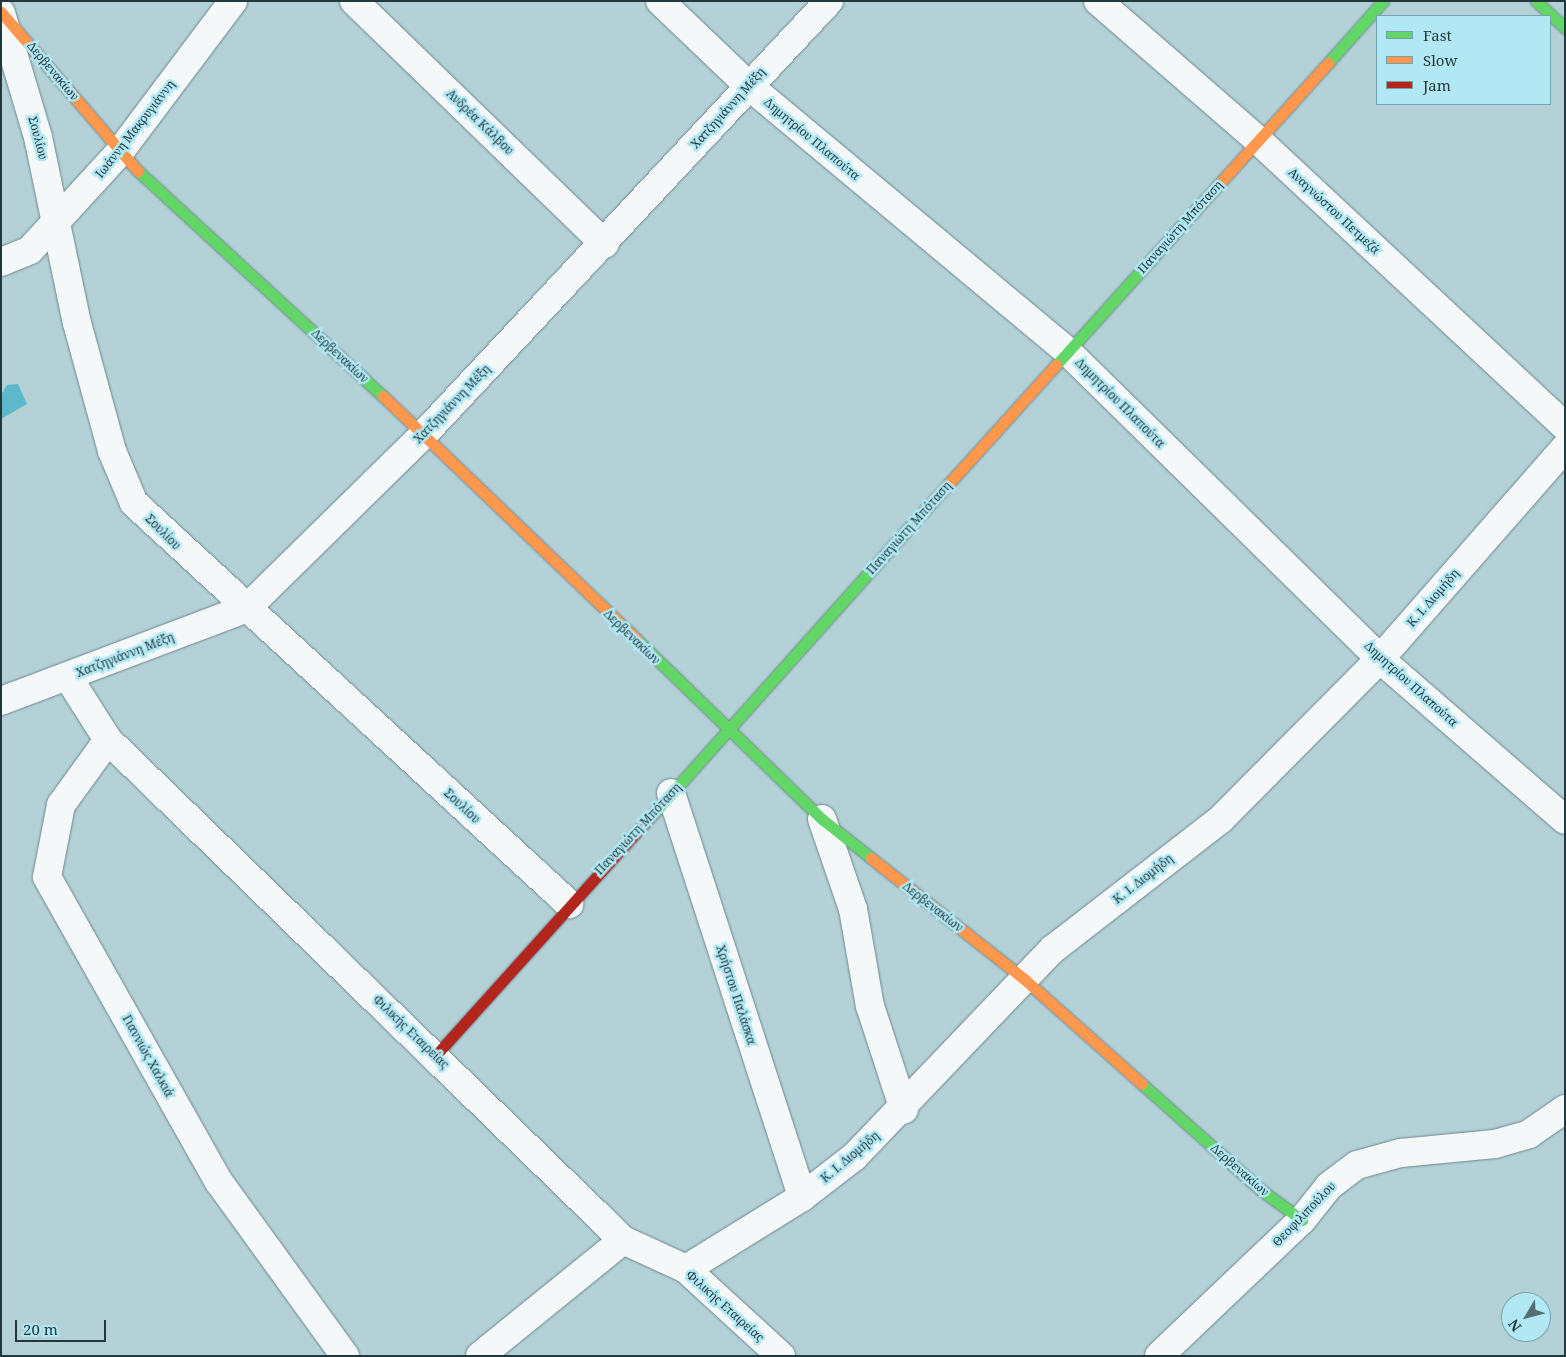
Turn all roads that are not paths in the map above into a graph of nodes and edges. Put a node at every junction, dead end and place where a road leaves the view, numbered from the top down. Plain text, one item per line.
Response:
1 (233, 1) edge
2 (354, 1) edge
3 (660, 1) edge
4 (829, 1) edge
5 (1098, 1) edge
6 (1383, 1) edge
7 (1536, 1) edge
8 (1, 12) edge
9 (1565, 28) edge
10 (749, 86) junction
11 (1258, 140) junction
12 (119, 153) junction
13 (58, 220) junction
14 (606, 244) junction
15 (1, 262) edge
16 (1068, 352) junction
17 (1565, 426) edge
18 (424, 434) junction
19 (1565, 448) edge
20 (247, 608) junction
21 (1380, 658) junction
22 (68, 677) junction
23 (1, 702) edge
24 (728, 730) junction
25 (108, 740) junction
26 (671, 793) junction
27 (822, 819) junction
28 (1565, 820) edge
29 (569, 904) junction
30 (1024, 978) junction
31 (435, 1056) junction
32 (1565, 1109) edge
33 (904, 1110) junction
34 (802, 1197) junction
35 (1302, 1220) junction
36 (623, 1240) junction
37 (686, 1270) junction
38 (345, 1356) edge
39 (480, 1356) edge
40 (781, 1356) edge
41 (1159, 1356) edge

1 - 12 street, Ιωάννη Μακρυγιάννη
2 - 14 street, Ανδρέα Κάλβου
3 - 10 street, Δημητρίου Πλαπούτα
4 - 10 street, Χατζηγιάννη Μέξη
5 - 11 street, Αναγνώστου Πετμεζά
6 - 11 street, Παναγιώτη Μπόταση
7 - 9 street
8 - 12 street, Δερβενακίων
8 - 13 street, Σουλίου
10 - 14 street, Χατζηγιάννη Μέξη
10 - 16 street, Δημητρίου Πλαπούτα
11 - 16 street, Παναγιώτη Μπόταση
11 - 17 street, Αναγνώστου Πετμεζά
12 - 13 street, Ιωάννη Μακρυγιάννη
12 - 18 street, Δερβενακίων
13 - 15 street, Ιωάννη Μακρυγιάννη
13 - 20 street, Σουλίου
14 - 18 street, Χατζηγιάννη Μέξη
16 - 21 street, Δημητρίου Πλαπούτα
16 - 24 street, Παναγιώτη Μπόταση
18 - 20 street, Χατζηγιάννη Μέξη
18 - 24 street, Δερβενακίων
19 - 21 street, Κ. Ι. Διομήδη
20 - 22 street, Χατζηγιάννη Μέξη
20 - 29 street, Σουλίου
21 - 28 street, Δημητρίου Πλαπούτα
21 - 30 street, Κ. Ι. Διομήδη
22 - 23 street, Χατζηγιάννη Μέξη
22 - 25 street, Φιλικής Εταιρείας
24 - 26 street, Παναγιώτη Μπόταση
24 - 27 street, Δερβενακίων
25 - 31 street, Φιλικής Εταιρείας
25 - 38 street, Γιαννιώς Χαλκιά
26 - 29 street, Παναγιώτη Μπόταση
26 - 34 street, Χρήστου Παλάσκα
27 - 30 street, Δερβενακίων
27 - 33 street
29 - 31 street, Παναγιώτη Μπόταση
30 - 33 street, Κ. Ι. Διομήδη
30 - 35 street, Δερβενακίων
31 - 36 street, Φιλικής Εταιρείας
32 - 35 street, Θεοφιλιπούλου
33 - 34 street, Κ. Ι. Διομήδη
34 - 37 street, Κ. Ι. Διομήδη
35 - 41 street, Θεοφιλιπούλου
36 - 37 street, Φιλικής Εταιρείας
36 - 39 street
37 - 40 street, Φιλικής Εταιρείας

